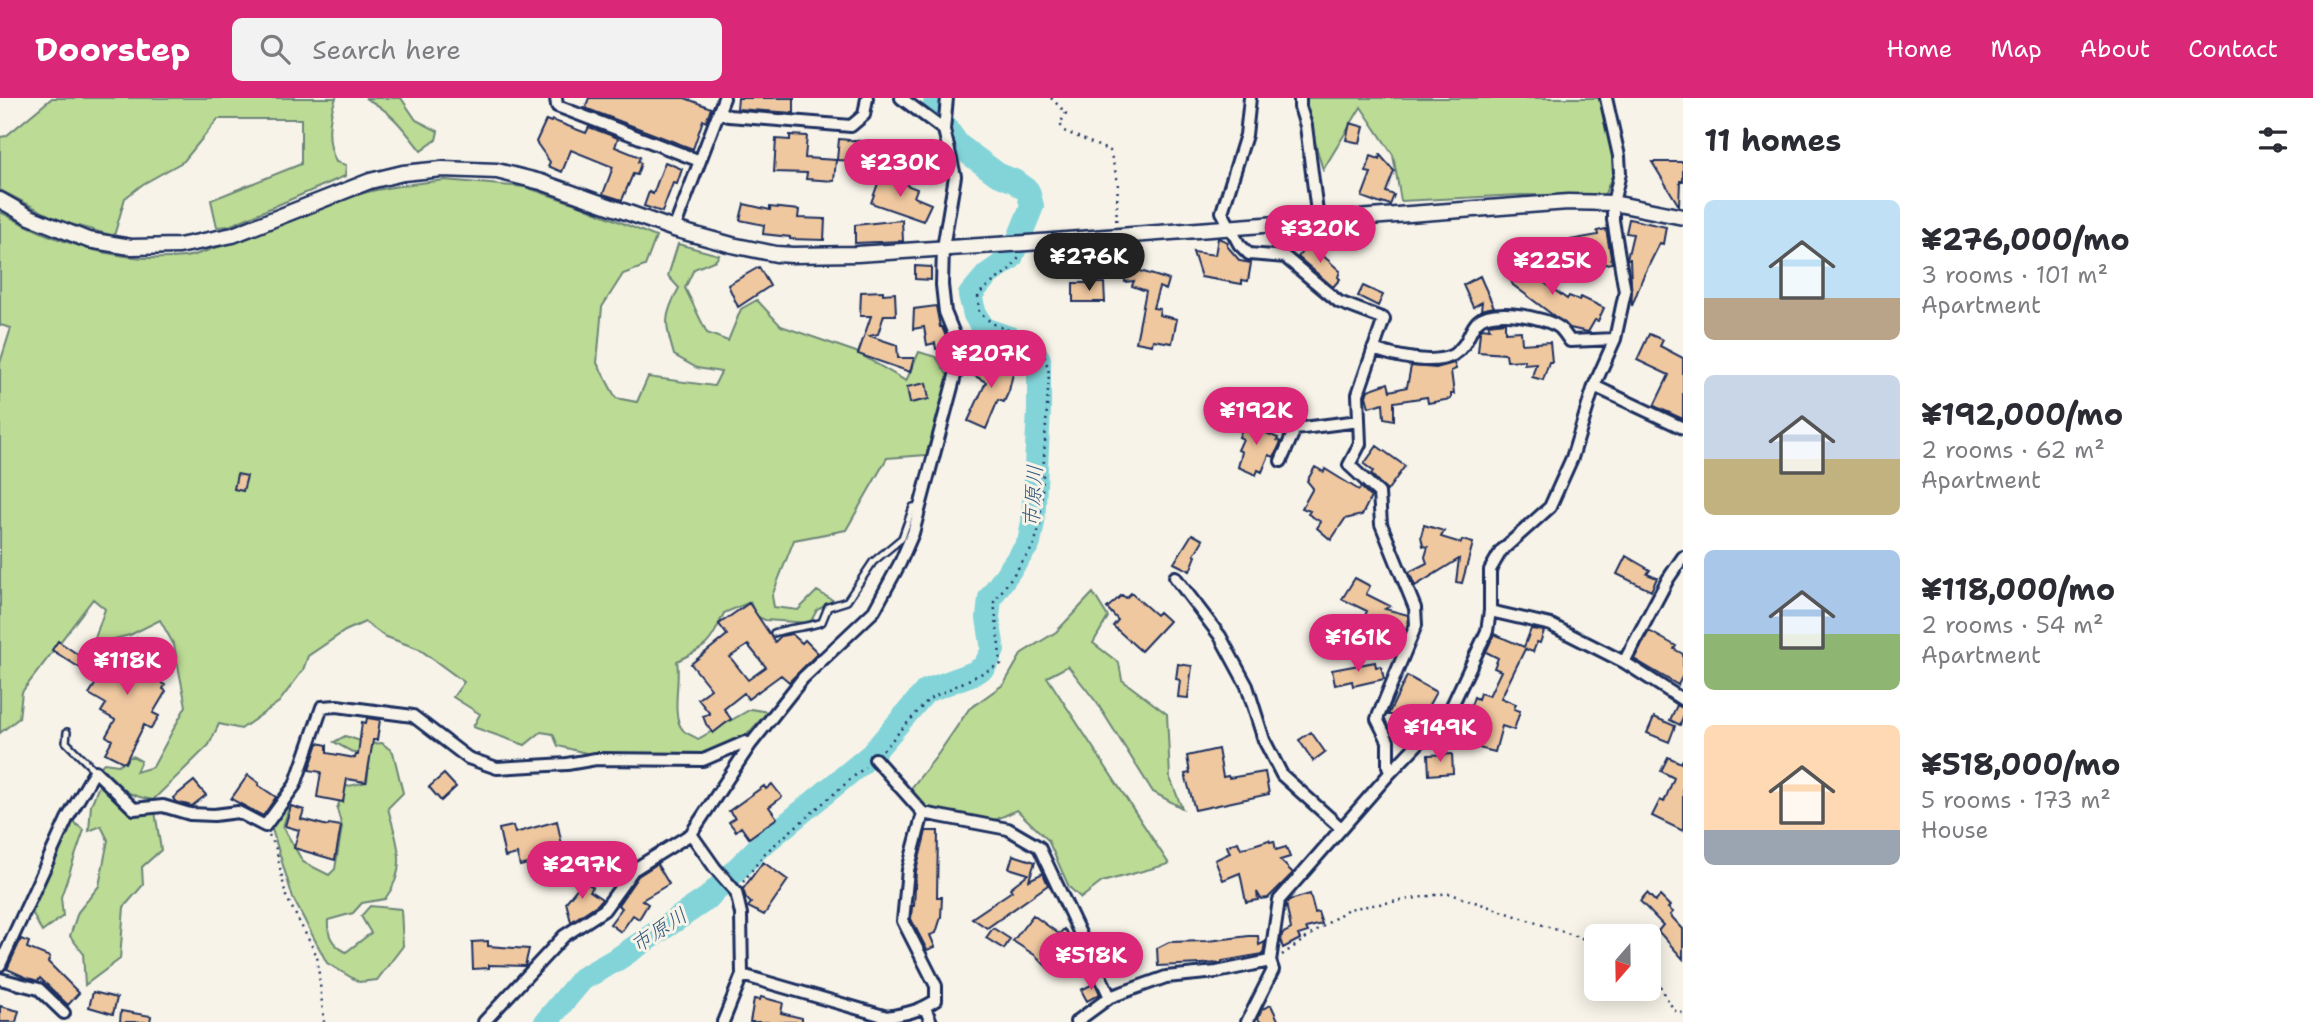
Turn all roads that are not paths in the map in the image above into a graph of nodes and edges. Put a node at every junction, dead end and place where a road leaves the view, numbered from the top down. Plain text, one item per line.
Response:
1 (556, 98) edge
2 (724, 98) edge
3 (867, 98) edge
4 (901, 98) edge
5 (947, 98) edge
6 (1250, 98) edge
7 (1300, 98) edge
8 (1606, 98) edge
9 (719, 112) junction
10 (944, 130) junction
11 (700, 161) junction
12 (0, 200) edge
13 (1613, 203) junction
14 (1683, 217) edge
15 (1318, 220) junction
16 (1229, 226) junction
17 (674, 229) junction
18 (943, 248) junction
19 (1615, 339) junction
20 (1373, 349) junction
21 (1594, 386) junction
22 (1359, 421) junction
23 (1683, 428) edge
24 (1281, 461) dead end
25 (921, 506) junction
26 (1683, 557) edge
27 (1175, 577) dead end
28 (1490, 611) junction
29 (774, 633) dead end
30 (1624, 662) junction
31 (1683, 700) edge
32 (67, 732) dead end
33 (750, 746) junction
34 (875, 759) road end
35 (95, 771) junction
36 (1390, 773) junction
37 (923, 813) junction
38 (1341, 828) junction
39 (691, 834) junction
40 (1270, 961) junction
41 (0, 965) edge
42 (743, 975) junction
43 (0, 979) edge
44 (1111, 997) junction
45 (925, 1008) junction
46 (64, 1013) dead end
47 (484, 1022) edge
48 (723, 1022) edge
49 (931, 1022) edge
50 (1076, 1022) edge
51 (1247, 1022) edge

1 - 11 street
2 - 9 street
3 - 9 street
4 - 10 street
5 - 10 street
6 - 16 street
7 - 15 street
8 - 13 street
9 - 11 street
10 - 18 street
11 - 17 street
12 - 17 street
13 - 14 street
13 - 15 street
13 - 19 street
15 - 16 street
16 - 18 street
16 - 20 street
17 - 18 street
18 - 25 street
19 - 20 street
19 - 21 street
20 - 22 street
21 - 23 street
21 - 28 street
22 - 24 street
22 - 36 street
25 - 29 lane
25 - 33 street
26 - 30 street
27 - 38 street
28 - 30 street
28 - 36 street
30 - 31 street
32 - 35 lane
33 - 35 street
33 - 39 street
34 - 37 street
35 - 41 street
36 - 38 street
37 - 44 street
37 - 45 street
38 - 40 street
39 - 42 street
39 - 47 street
40 - 44 street
40 - 51 street
42 - 45 street
42 - 48 street
43 - 46 street
44 - 50 street
45 - 49 street

